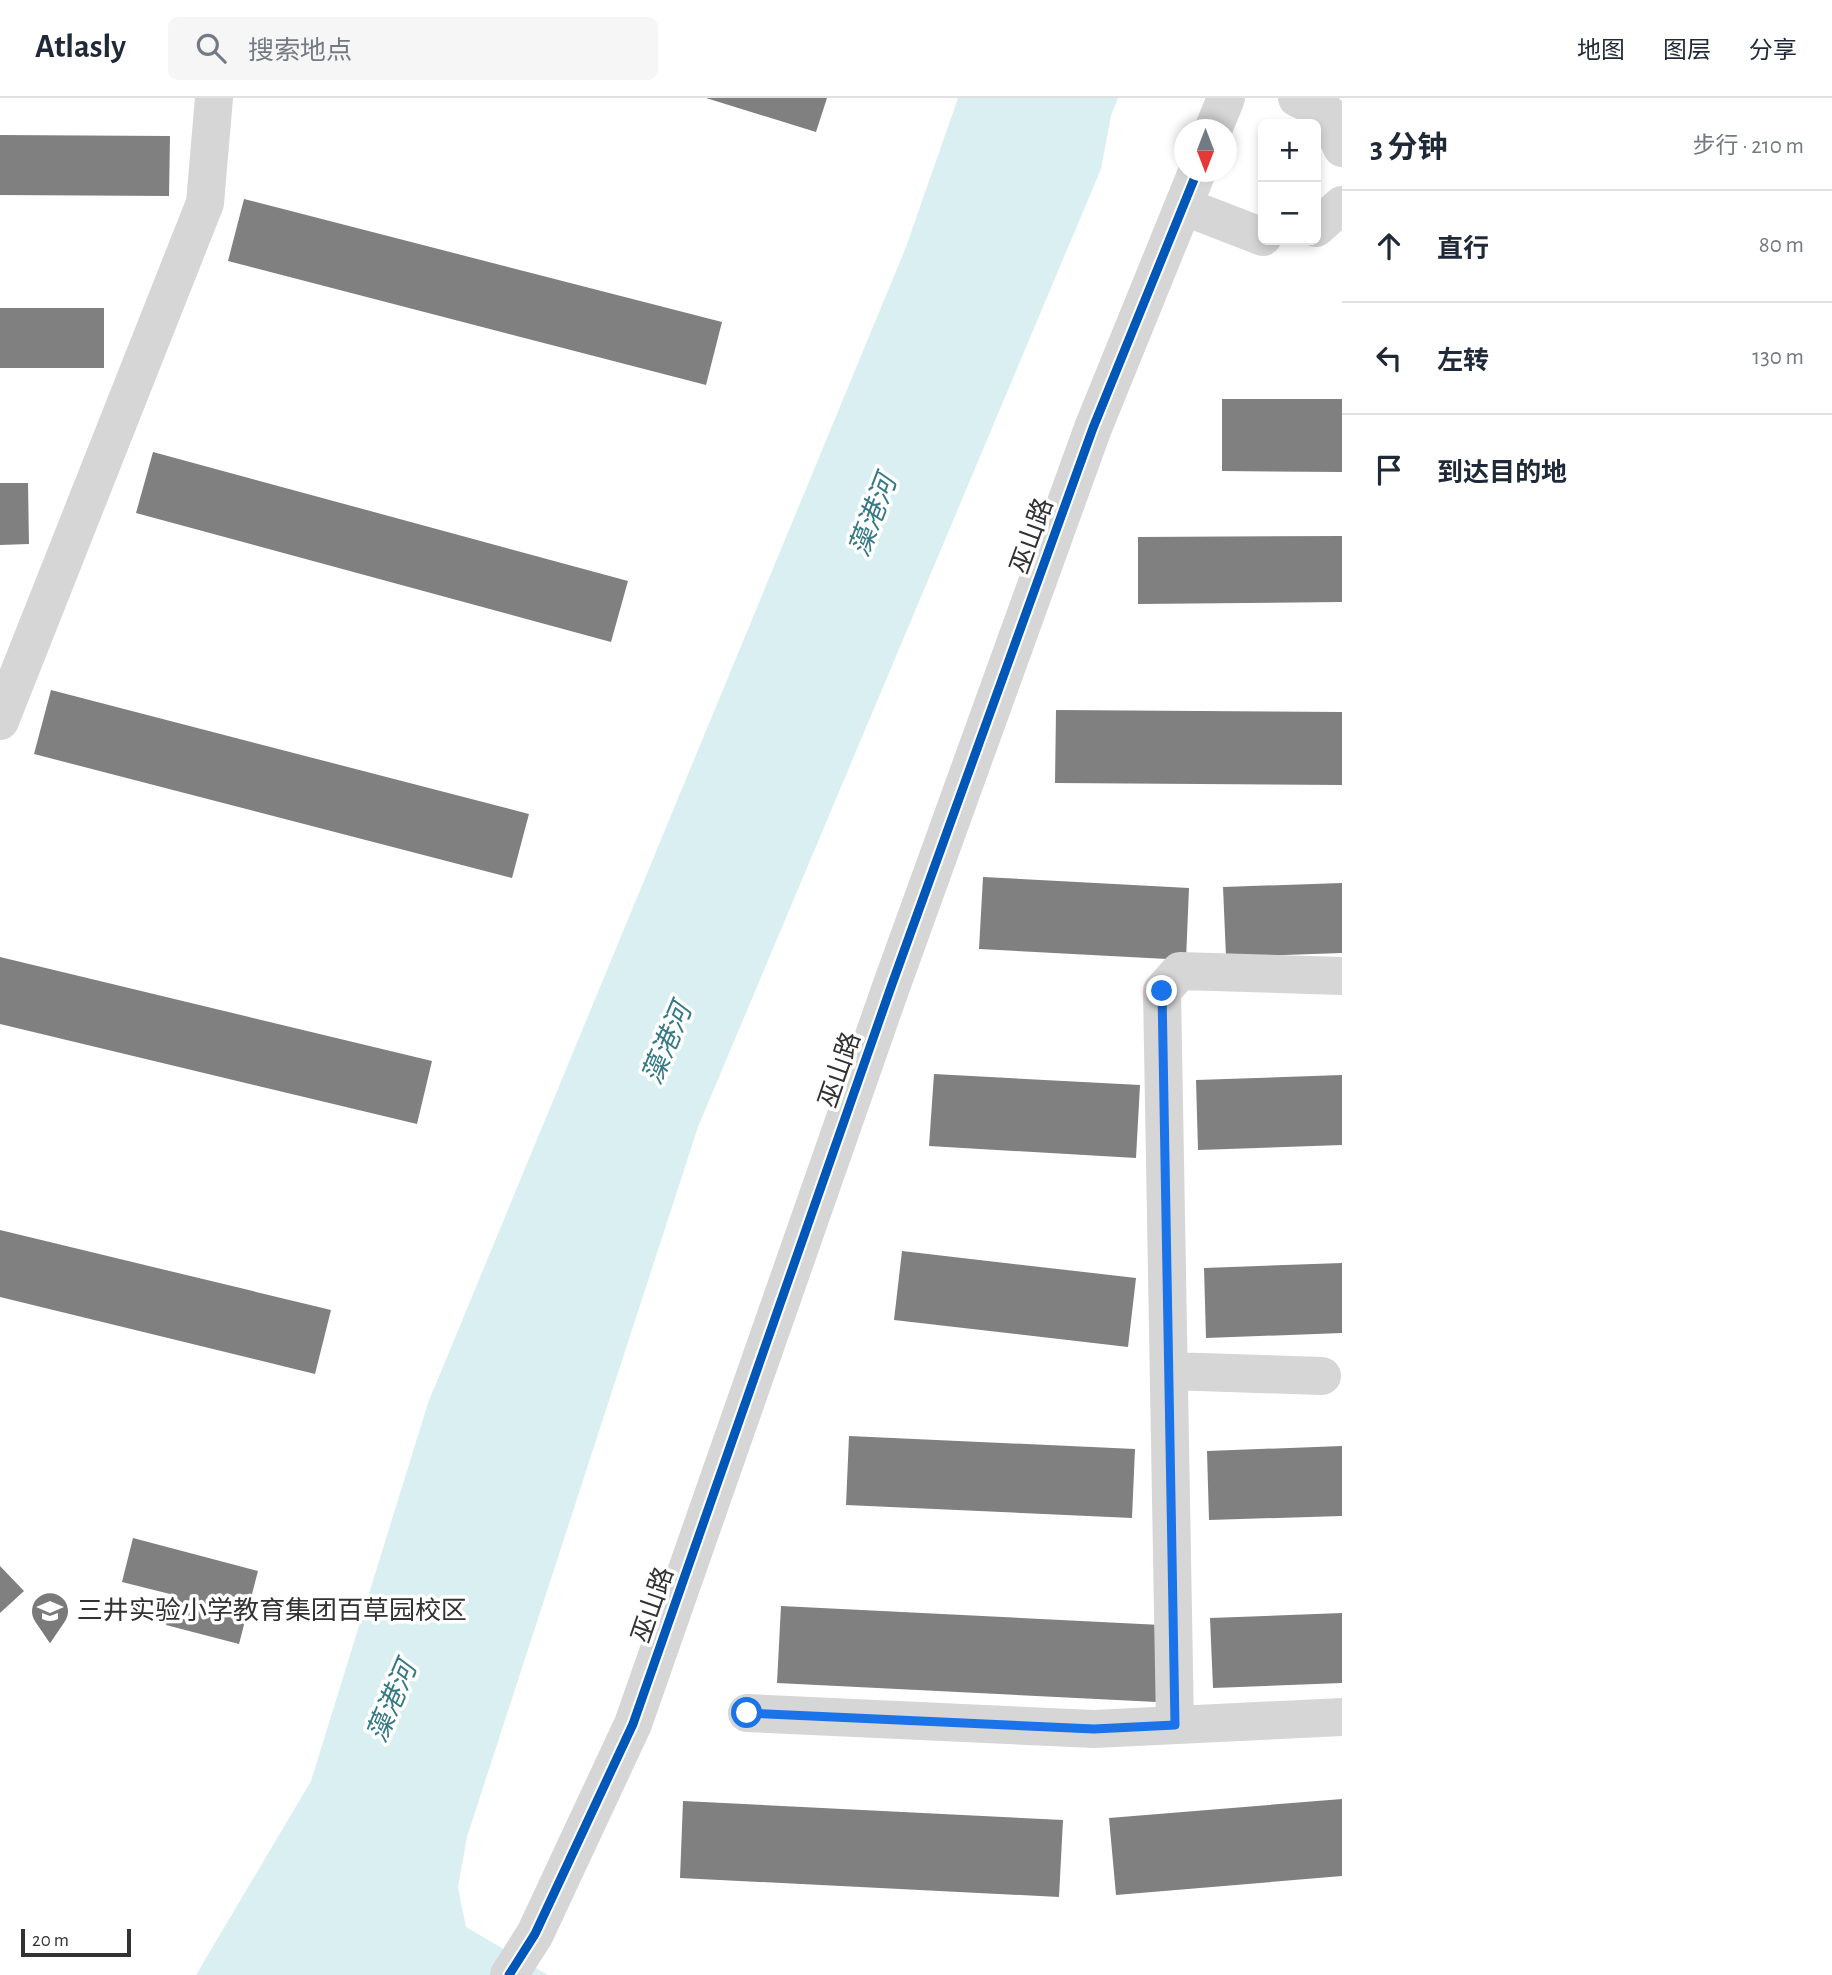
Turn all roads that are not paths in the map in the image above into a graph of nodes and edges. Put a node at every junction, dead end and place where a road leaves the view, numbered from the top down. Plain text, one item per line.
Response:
1 (214, 98) edge
2 (1226, 98) edge
3 (1297, 98) edge
4 (1217, 119) edge
5 (1342, 148) edge
6 (1190, 189) edge
7 (1342, 205) edge
8 (1321, 224) edge
9 (1258, 234) edge
10 (0, 721) edge
11 (1342, 976) edge
12 (1168, 1371) junction
13 (1322, 1376) dead end
14 (747, 1713) dead end
15 (1342, 1717) edge
16 (1175, 1725) junction
17 (509, 1975) edge

1 - 10 street
2 - 4 street
3 - 5 street
6 - 9 street
6 - 17 street, 巫山路
7 - 8 street
11 - 12 street
12 - 13 street
12 - 16 street
14 - 16 street
15 - 16 street

